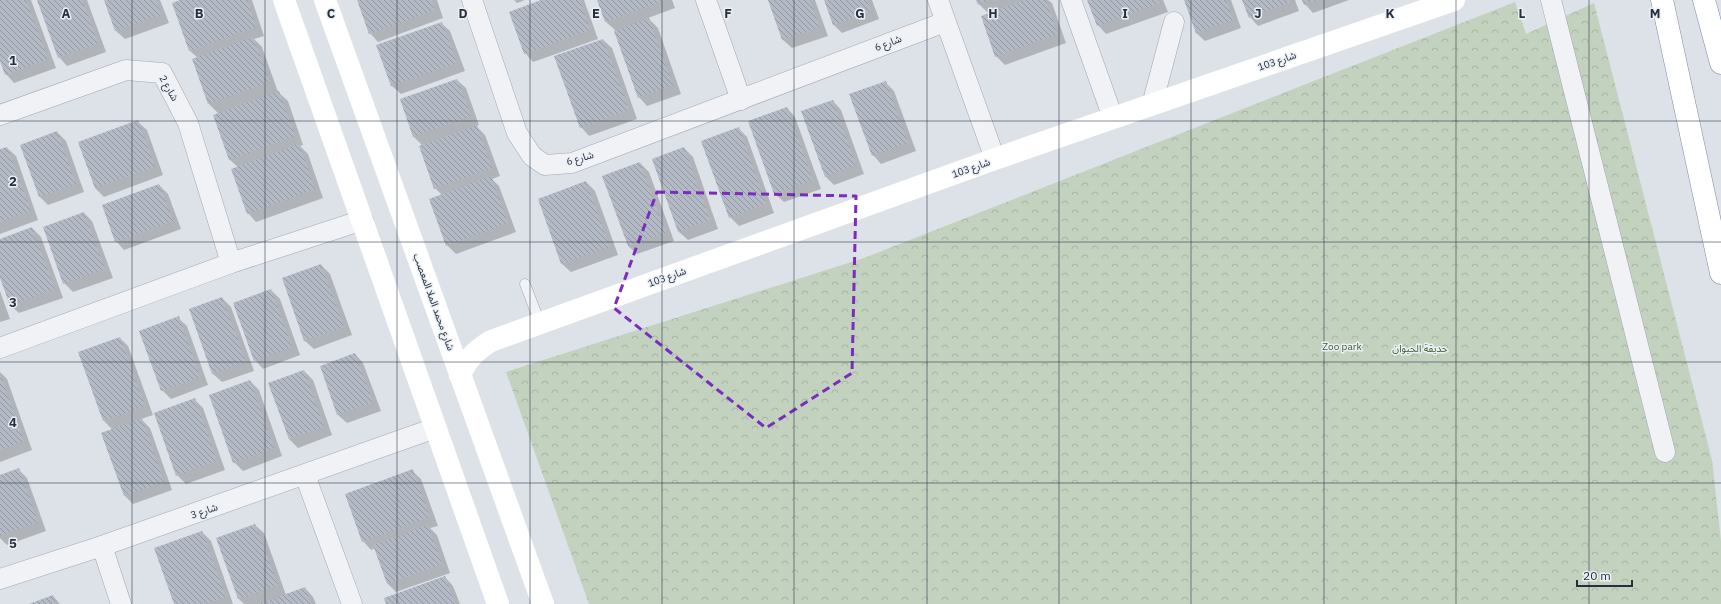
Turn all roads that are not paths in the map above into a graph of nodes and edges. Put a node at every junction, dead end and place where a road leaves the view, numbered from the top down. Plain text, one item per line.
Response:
1 (284, 0) edge
2 (325, 0) edge
3 (472, 0) edge
4 (706, 0) edge
5 (938, 0) edge
6 (1071, 0) edge
7 (1454, 0) edge
8 (1551, 0) edge
9 (1662, 0) edge
10 (1704, 0) edge
11 (945, 22) junction
12 (1174, 22) dead end
13 (1721, 63) edge
14 (741, 100) junction
15 (1152, 105) junction
16 (0, 115) edge
17 (1113, 118) junction
18 (995, 159) junction
19 (362, 220) junction
20 (231, 263) junction
21 (1721, 274) edge
22 (525, 284) dead end
23 (540, 323) junction
24 (445, 332) junction
25 (491, 341) junction
26 (0, 348) edge
27 (460, 375) junction
28 (435, 428) junction
29 (1665, 452) dead end
30 (305, 475) junction
31 (102, 546) junction
32 (0, 580) edge
33 (540, 602) edge
34 (121, 604) edge
35 (352, 604) edge
36 (498, 604) edge

1 - 19 main road
2 - 24 main road, شارع محمد الملا المعصب
3 - 14 street, شارع 6
4 - 14 street
5 - 11 street
6 - 17 street
7 - 15 main road, شارع 103
8 - 29 street
9 - 21 main road
10 - 13 main road
11 - 14 street, شارع 6
11 - 18 street
12 - 15 street
15 - 17 main road, شارع 103
16 - 20 street, شارع 2
17 - 18 main road, شارع 103
18 - 23 main road, شارع 103
19 - 20 street
19 - 28 main road
20 - 26 street
22 - 23 lane
23 - 25 main road, شارع 103
24 - 25 main road, شارع 103
24 - 27 main road, شارع محمد الملا المعصب
25 - 27 main road, شارع 103
27 - 33 main road, شارع محمد الملا المعصب
28 - 30 street, شارع 3
28 - 36 main road
30 - 31 street, شارع 3
30 - 35 street
31 - 32 street, شارع 3
31 - 34 street

